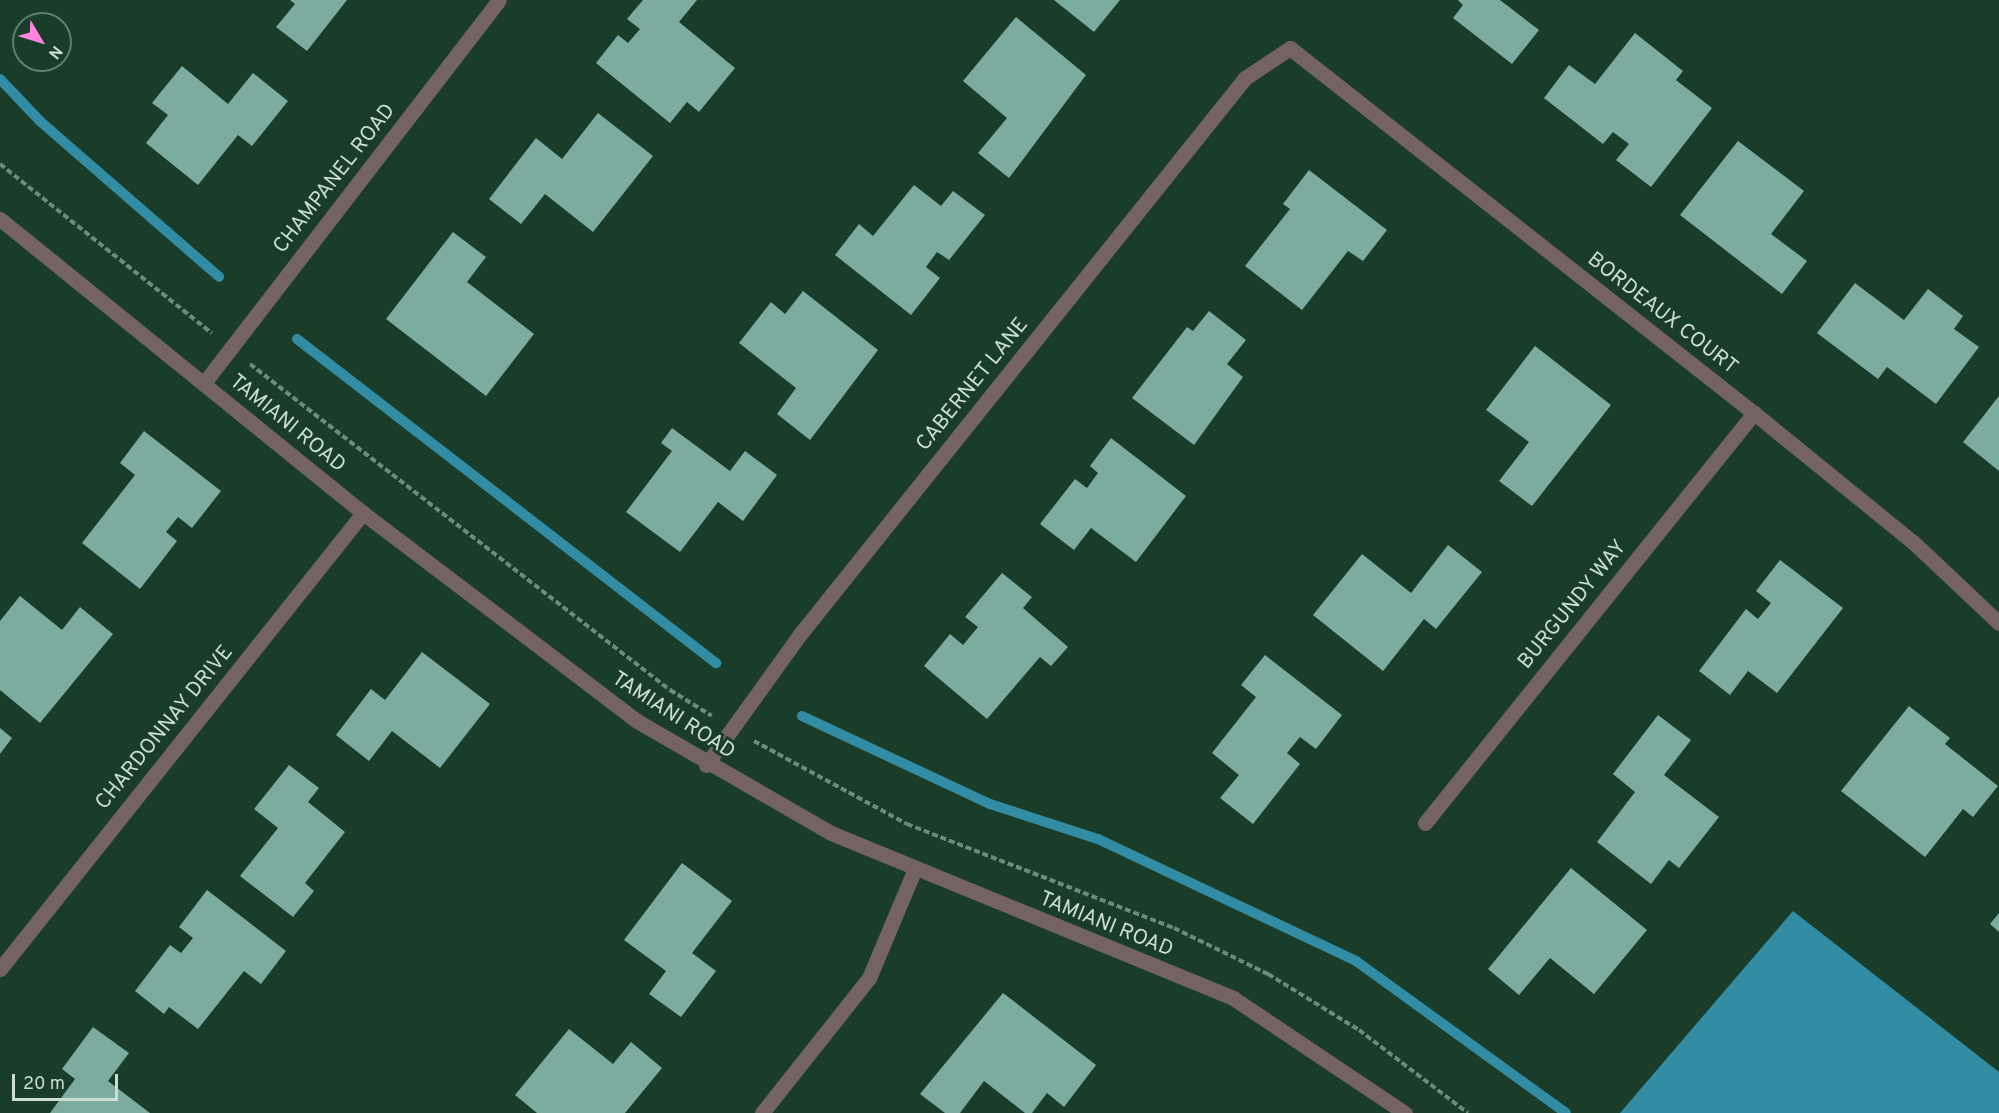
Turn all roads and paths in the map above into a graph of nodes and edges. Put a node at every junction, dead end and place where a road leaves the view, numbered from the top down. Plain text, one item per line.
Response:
1 (499, 0) edge
2 (1290, 48) joint
3 (0, 164) edge
4 (0, 219) edge
5 (230, 348) junction
6 (204, 383) junction
7 (1754, 413) junction
8 (363, 513) junction
9 (1999, 623) edge
10 (734, 729) junction
11 (706, 765) junction
12 (1425, 823) dead end
13 (914, 871) junction
14 (0, 969) edge
15 (762, 1113) edge
16 (1405, 1113) edge
17 (1468, 1113) edge

1 - 5 street, CHAMPANEL ROAD
2 - 7 street, BORDEAUX COURT
2 - 10 street, CABERNET LANE
3 - 5 path
4 - 6 street, TAMIANI ROAD
5 - 6 street, CHAMPANEL ROAD
5 - 10 path
6 - 8 street, TAMIANI ROAD
7 - 9 street, BORDEAUX COURT
7 - 12 street, BURGUNDY WAY
8 - 11 street, TAMIANI ROAD
8 - 14 street, CHARDONNAY DRIVE
10 - 11 street, CABERNET LANE
10 - 17 path
11 - 13 street, TAMIANI ROAD
13 - 15 street
13 - 16 street, TAMIANI ROAD

